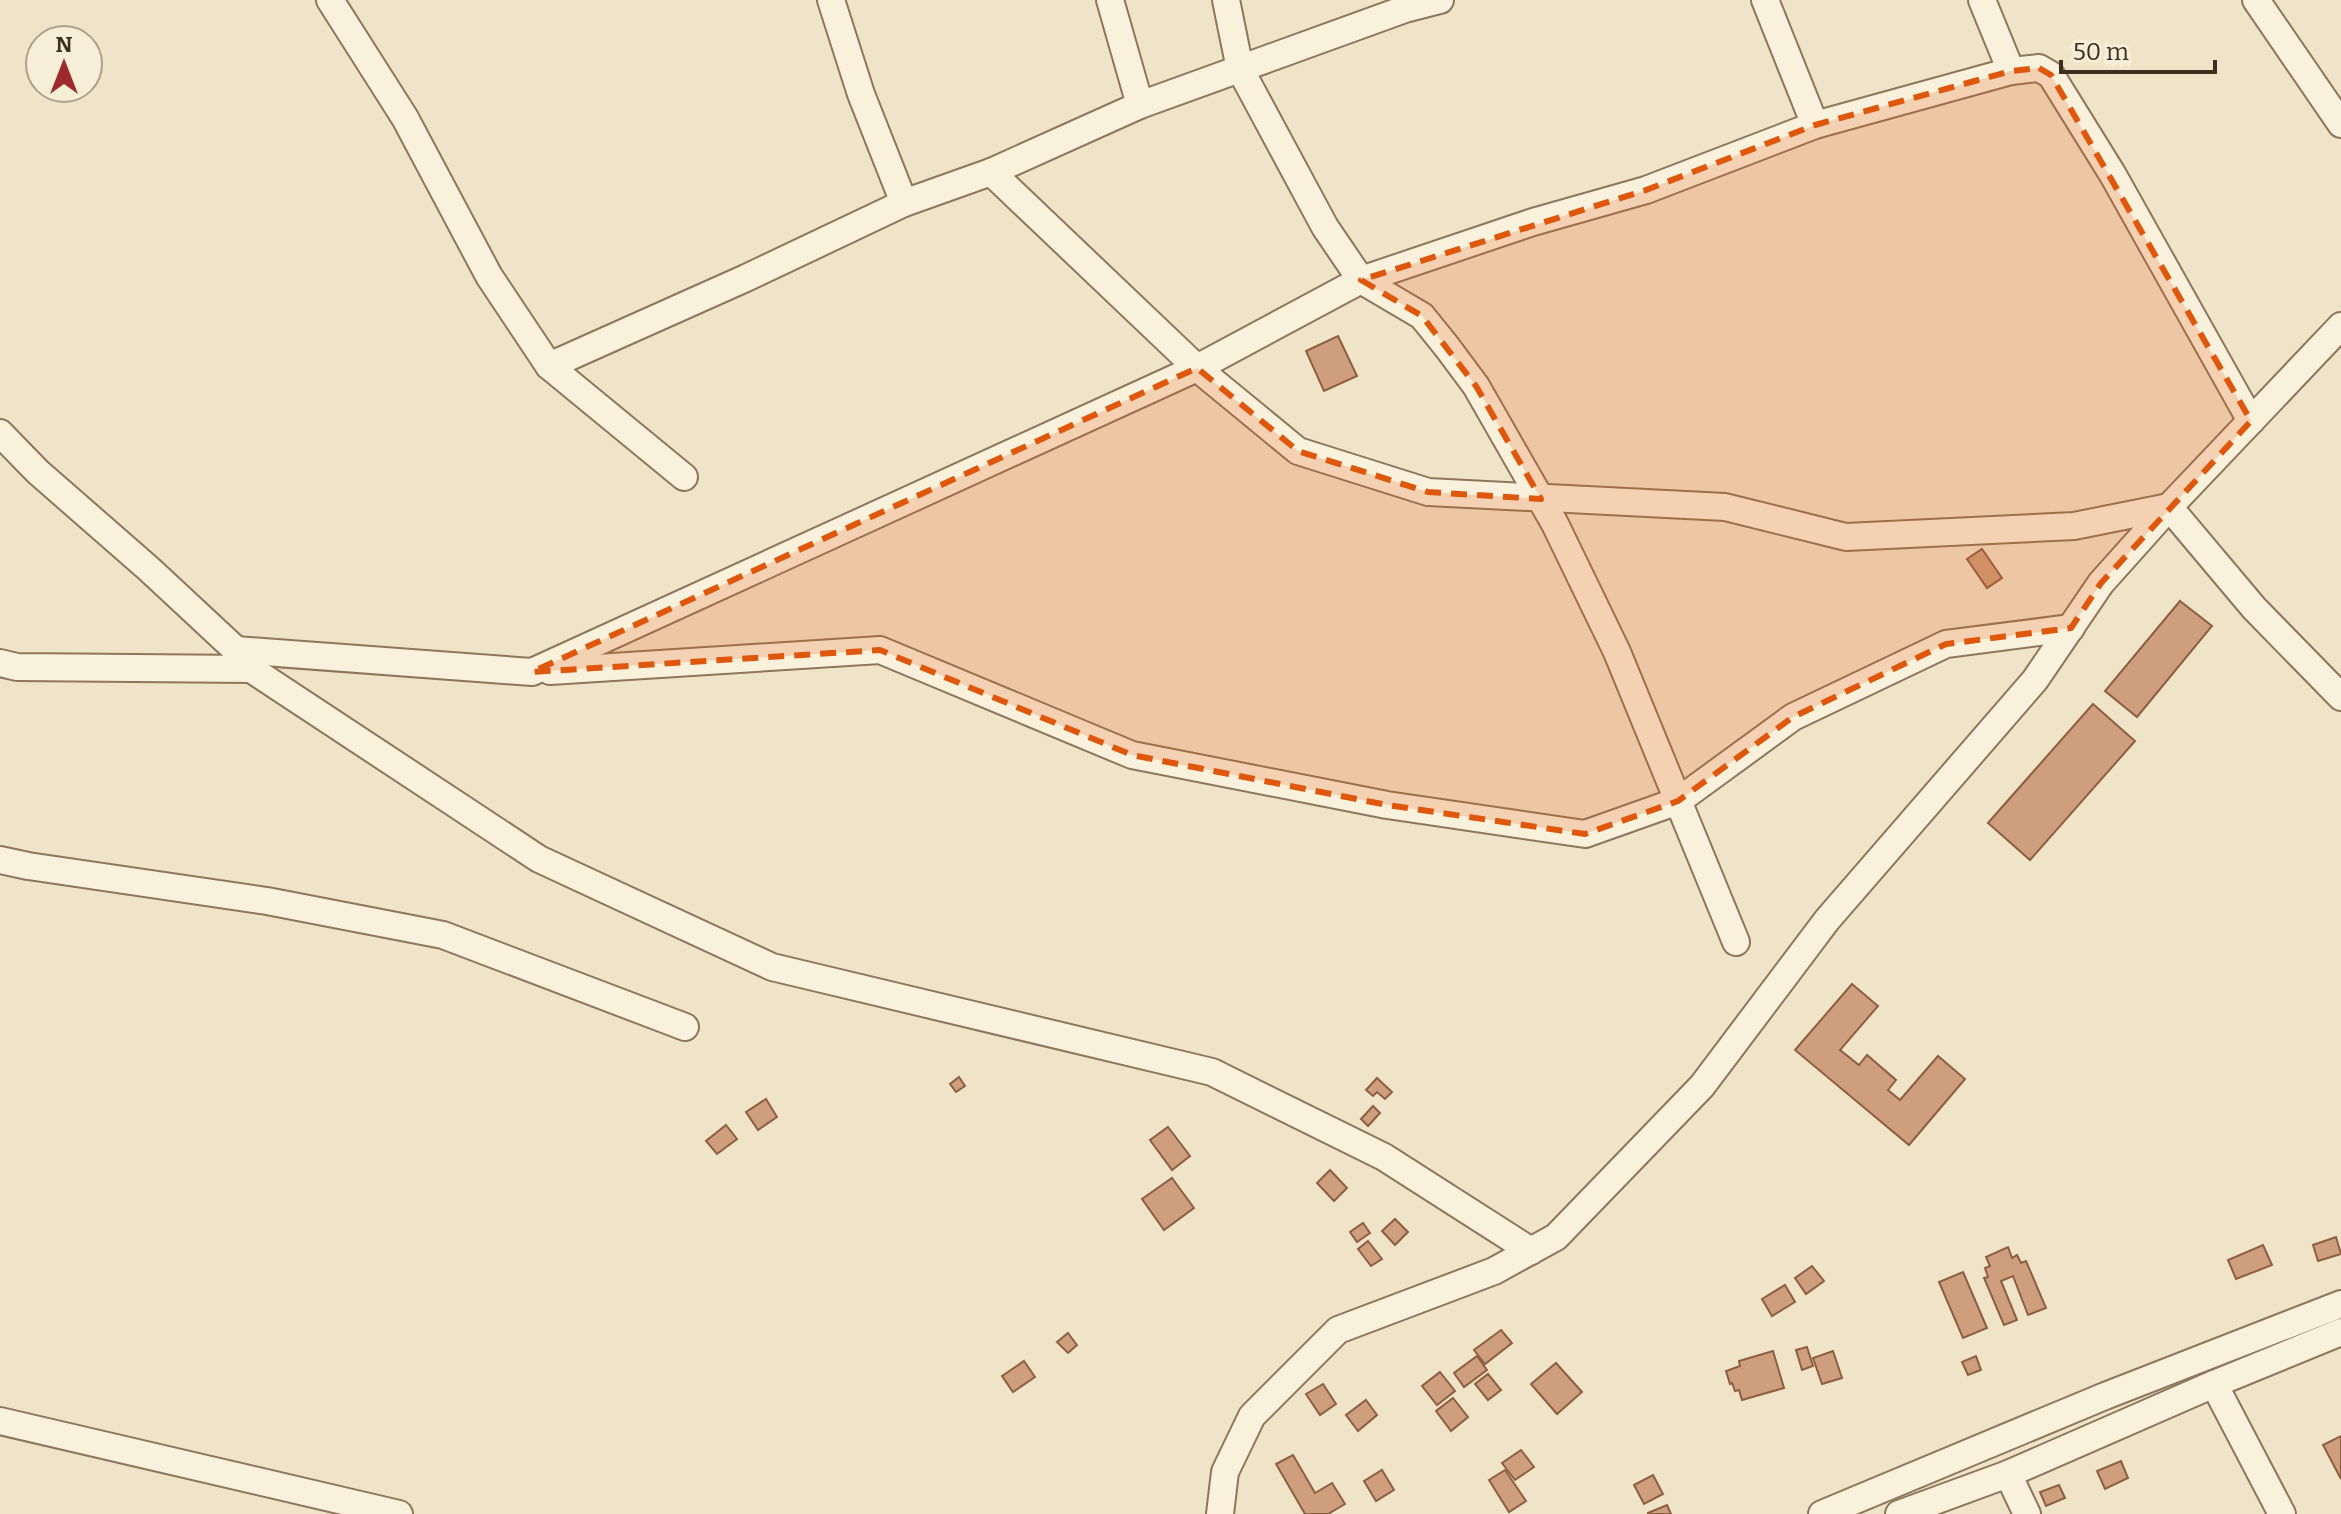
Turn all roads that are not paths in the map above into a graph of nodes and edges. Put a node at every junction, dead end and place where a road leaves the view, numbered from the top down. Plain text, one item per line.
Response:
1 (330, 0) edge
2 (831, 0) edge
3 (1110, 0) edge
4 (1226, 0) edge
5 (1440, 0) edge
6 (1765, 0) edge
7 (1982, 0) edge
8 (2256, 0) edge
9 (1240, 69) junction
10 (2011, 71) junction
11 (1140, 105) junction
12 (2341, 124) edge
13 (1815, 125) junction
14 (991, 172) junction
15 (904, 203) junction
16 (1361, 280) junction
17 (2341, 326) edge
18 (549, 366) junction
19 (1197, 368) junction
20 (2251, 421) junction
21 (0, 433) edge
22 (684, 477) dead end
23 (1541, 499) junction
24 (2169, 507) junction
25 (2071, 628) junction
26 (244, 660) junction
27 (0, 663) edge
28 (532, 672) junction
29 (2341, 697) edge
30 (1678, 801) junction
31 (0, 860) edge
32 (1736, 942) dead end
33 (685, 1027) dead end
34 (1531, 1251) junction
35 (2341, 1304) edge
36 (2341, 1332) edge
37 (2214, 1384) junction
38 (0, 1421) edge
39 (2008, 1474) junction
40 (399, 1514) edge
41 (1220, 1514) edge
42 (1822, 1514) edge
43 (1899, 1514) edge
44 (2027, 1514) edge
45 (2282, 1514) edge

1 - 18 street
2 - 15 street
3 - 11 street
4 - 9 street
5 - 9 street
6 - 13 street
7 - 10 street
8 - 12 street
9 - 11 street
9 - 16 street
10 - 13 street
10 - 20 street
11 - 14 street
13 - 16 street
14 - 15 street
14 - 19 street
15 - 18 street
16 - 19 street
16 - 23 street
17 - 20 street
18 - 22 street
19 - 23 street
19 - 28 street
20 - 24 street
21 - 26 street
23 - 24 street
23 - 30 street
24 - 25 street
24 - 29 street
25 - 30 street
25 - 34 street
26 - 27 street
26 - 28 street
26 - 34 street
28 - 30 street
30 - 32 street
31 - 33 street
34 - 41 street
35 - 42 street
36 - 37 street
37 - 39 street
37 - 45 street
38 - 40 street
39 - 43 street
39 - 44 street

